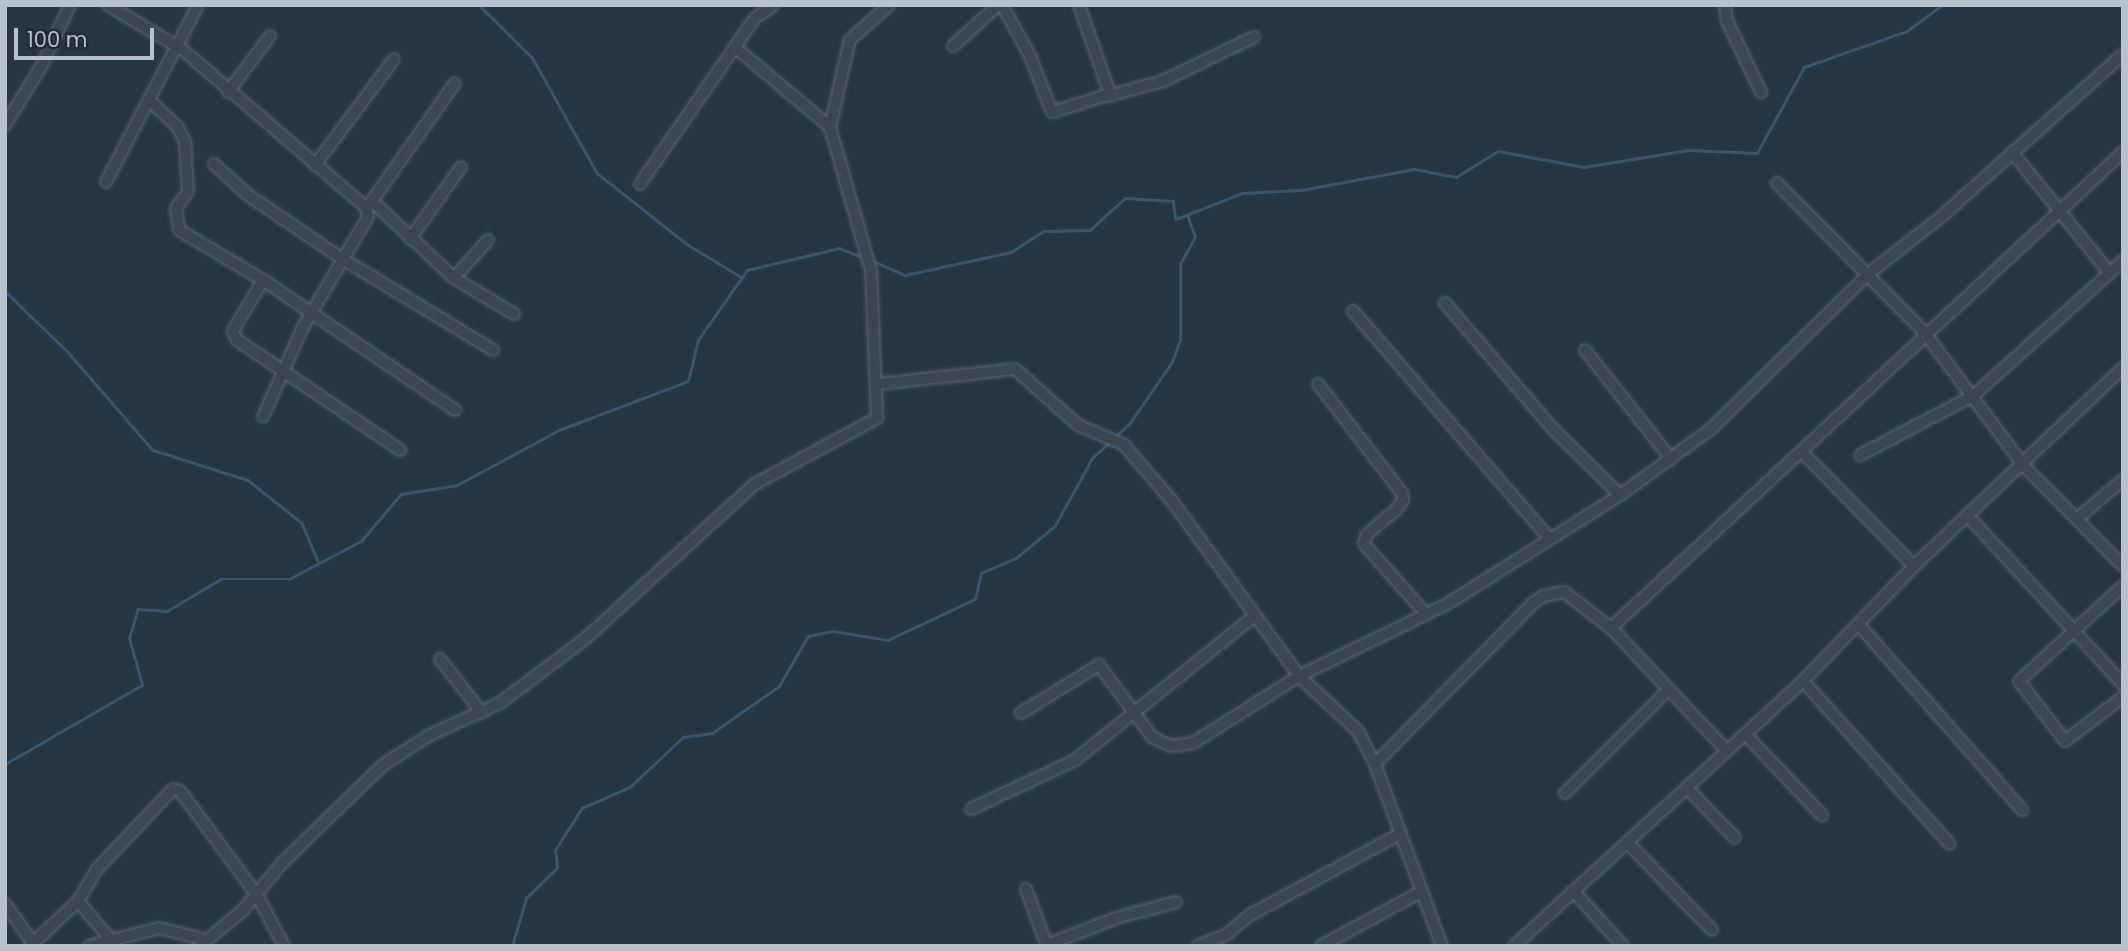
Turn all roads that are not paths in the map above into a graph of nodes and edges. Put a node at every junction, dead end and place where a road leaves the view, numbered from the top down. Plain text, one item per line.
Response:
1 (70, 5) edge
2 (108, 5) edge
3 (774, 5) edge
4 (889, 5) edge
5 (1000, 5) edge
6 (1079, 5) edge
7 (1725, 5) edge
8 (197, 8) dead end
9 (270, 36) dead end
10 (1254, 37) dead end
11 (175, 44) junction
12 (953, 46) dead end
13 (735, 47) junction
14 (2123, 54) edge
15 (394, 59) dead end
16 (456, 83) dead end
17 (228, 92) junction
18 (1761, 92) dead end
19 (1108, 96) junction
20 (149, 100) junction
21 (5, 125) edge
22 (830, 127) junction
23 (2012, 152) junction
24 (2123, 152) edge
25 (214, 164) dead end
26 (315, 165) junction
27 (461, 167) dead end
28 (106, 182) dead end
29 (1777, 183) dead end
30 (640, 184) dead end
31 (370, 205) junction
32 (2060, 208) junction
33 (410, 239) junction
34 (488, 240) dead end
35 (341, 258) junction
36 (2123, 261) edge
37 (2109, 272) junction
38 (1868, 274) junction
39 (454, 278) junction
40 (263, 280) junction
41 (1445, 303) dead end
42 (1353, 311) dead end
43 (311, 314) junction
44 (514, 314) dead end
45 (1924, 332) junction
46 (493, 350) dead end
47 (1585, 350) dead end
48 (2123, 368) edge
49 (282, 373) junction
50 (878, 384) junction
51 (1318, 384) dead end
52 (1973, 396) junction
53 (455, 410) dead end
54 (263, 417) dead end
55 (400, 450) dead end
56 (1803, 453) junction
57 (1860, 455) dead end
58 (1671, 459) junction
59 (2024, 466) junction
60 (2123, 480) edge
61 (1620, 495) junction
62 (1967, 515) junction
63 (2079, 517) junction
64 (1550, 539) junction
65 (1914, 565) junction
66 (2123, 566) edge
67 (2123, 586) edge
68 (1426, 614) junction
69 (1253, 617) junction
70 (1859, 625) junction
71 (1611, 628) junction
72 (2077, 631) junction
73 (440, 659) dead end
74 (1299, 676) junction
75 (1803, 681) junction
76 (2123, 684) edge
77 (1667, 691) junction
78 (2123, 697) edge
79 (482, 713) junction
80 (1021, 713) dead end
81 (1133, 716) junction
82 (1745, 734) junction
83 (1727, 751) junction
84 (1376, 764) junction
85 (1687, 788) junction
86 (1564, 793) dead end
87 (971, 809) dead end
88 (2022, 810) dead end
89 (1822, 815) dead end
90 (1398, 835) junction
91 (1735, 838) dead end
92 (1627, 842) junction
93 (1950, 844) dead end
94 (1026, 889) dead end
95 (1573, 891) junction
96 (1419, 893) junction
97 (257, 895) junction
98 (78, 901) junction
99 (1176, 902) dead end
100 (5, 904) edge
101 (1712, 929) dead end
102 (114, 943) edge
103 (203, 943) edge
104 (32, 944) edge
105 (1519, 944) edge
106 (1047, 945) edge
107 (89, 946) edge
108 (284, 946) edge
109 (1198, 946) edge
110 (1321, 946) edge
111 (1442, 946) edge
112 (1623, 946) edge

1 - 21 street
2 - 11 street
3 - 13 street
4 - 22 street
5 - 12 street
5 - 19 street
6 - 19 street
7 - 18 street
8 - 11 street
9 - 17 street
10 - 19 street
11 - 17 street
11 - 20 street
13 - 22 street
13 - 30 street
14 - 23 street
15 - 26 street
16 - 31 street
17 - 26 street
20 - 28 street
20 - 40 street
22 - 50 street
23 - 32 street
23 - 38 street
24 - 32 street
25 - 35 street
26 - 31 street
27 - 33 street
29 - 38 street
31 - 33 street
31 - 35 street
32 - 37 street
32 - 45 street
33 - 39 street
34 - 39 street
35 - 43 street
35 - 46 street
36 - 37 street
37 - 52 street
38 - 45 street
38 - 58 street
39 - 44 street
40 - 43 street
40 - 49 street
41 - 61 street
42 - 64 street
43 - 49 street
43 - 53 street
45 - 52 street
45 - 56 street
47 - 58 street
48 - 59 street
49 - 54 street
49 - 55 street
50 - 69 street
50 - 79 street
51 - 68 street
52 - 57 street
52 - 59 street
56 - 65 street
56 - 71 street
58 - 61 street
59 - 62 street
59 - 63 street
60 - 63 street
61 - 64 street
62 - 65 street
62 - 72 street
63 - 66 street
64 - 68 street
65 - 70 street
67 - 72 street
68 - 74 street
69 - 74 street
69 - 81 street
70 - 75 street
70 - 88 street
71 - 77 street
71 - 84 street
72 - 76 street
72 - 78 street
73 - 79 street
74 - 81 street
74 - 84 street
75 - 82 street
75 - 93 street
77 - 83 street
77 - 86 street
79 - 97 street
80 - 81 street
81 - 87 street
82 - 83 street
82 - 89 street
83 - 85 street
84 - 90 street
85 - 91 street
85 - 92 street
90 - 96 street
90 - 109 street
92 - 95 street
92 - 101 street
94 - 106 street
95 - 105 street
95 - 112 street
96 - 110 street
96 - 111 street
97 - 98 street
97 - 103 street
97 - 108 street
98 - 102 street
98 - 104 street
99 - 106 street
100 - 104 street
102 - 103 street
102 - 107 street

